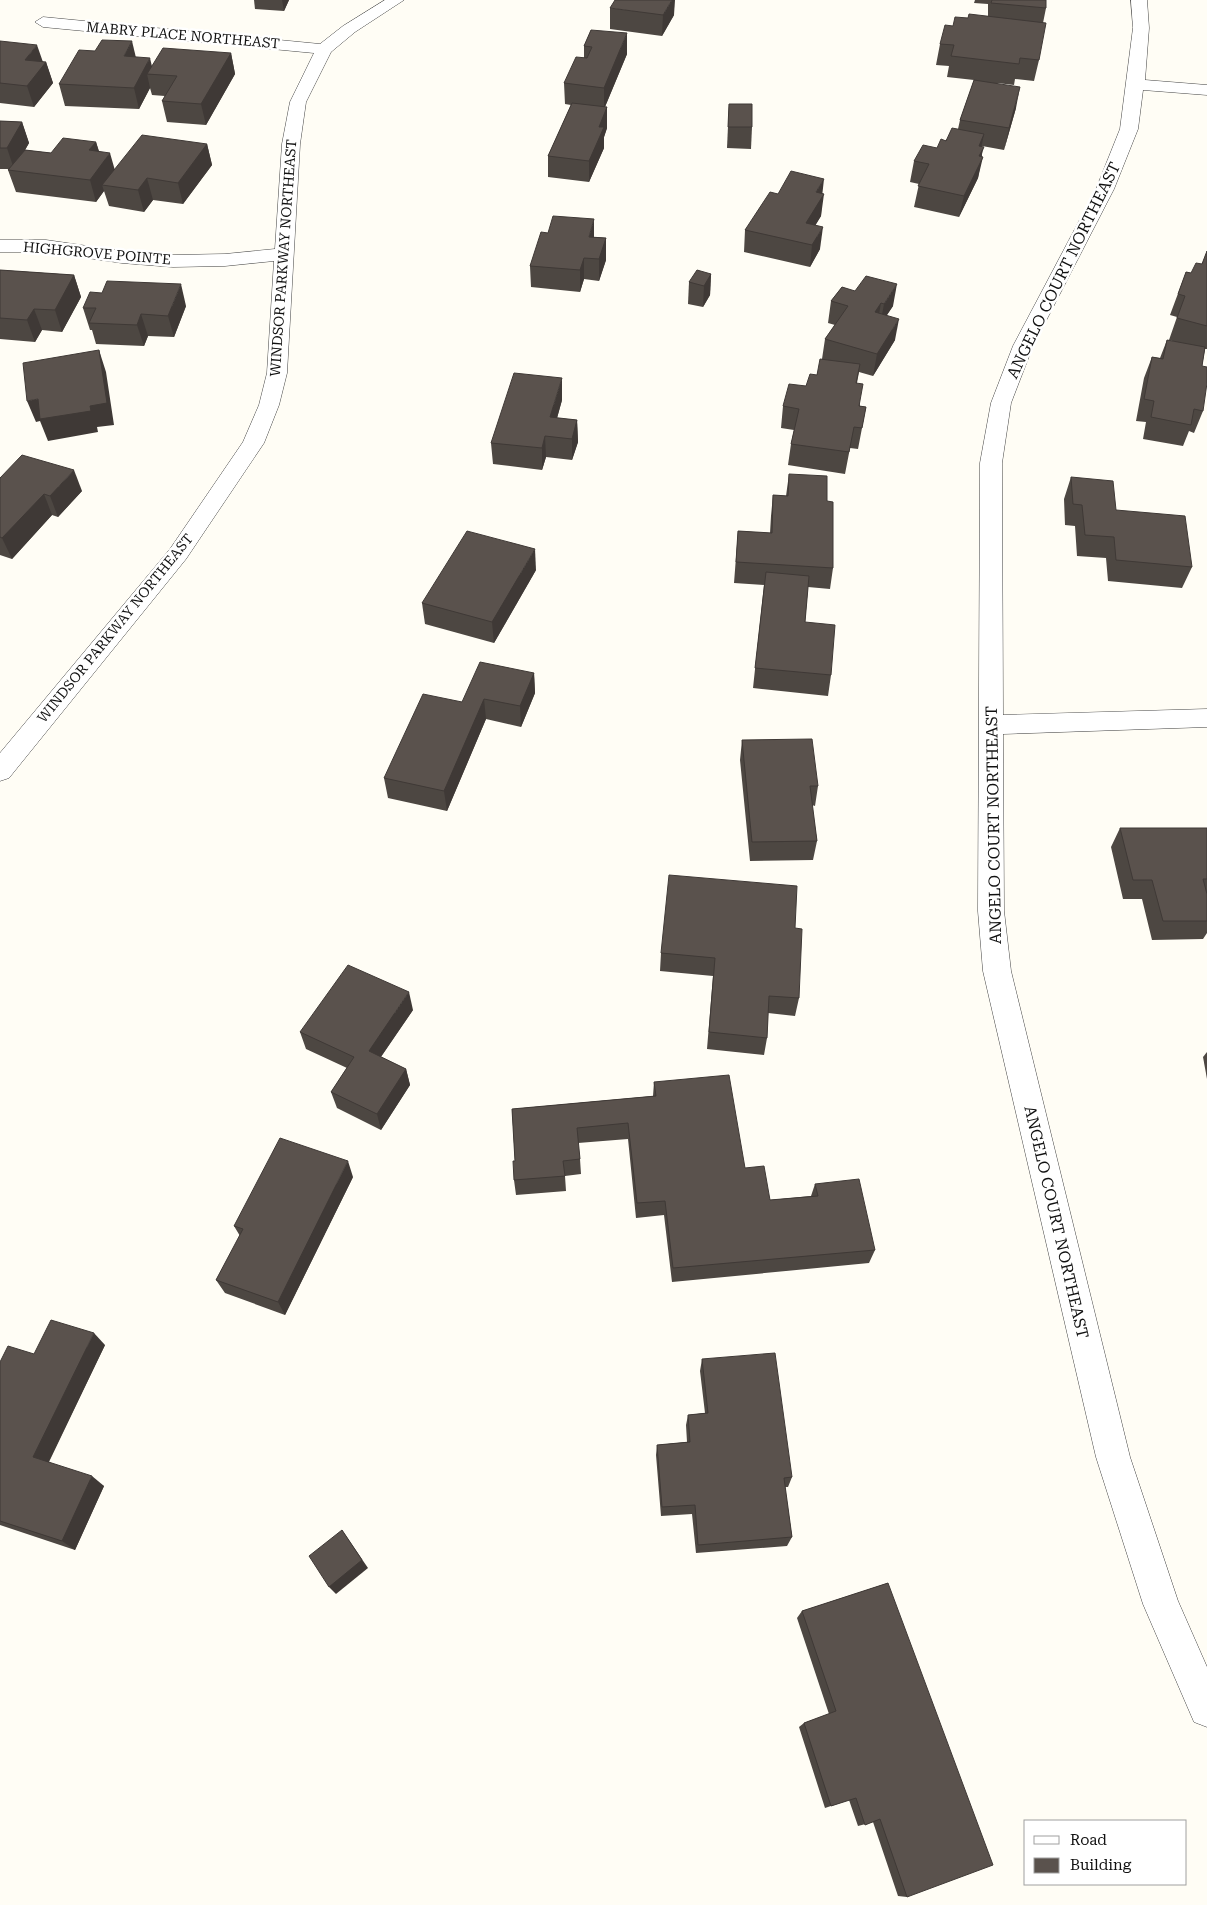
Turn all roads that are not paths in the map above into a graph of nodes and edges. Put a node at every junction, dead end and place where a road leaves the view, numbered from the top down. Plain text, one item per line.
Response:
1 (396, 0) edge
2 (1139, 0) edge
3 (43, 22) dead end
4 (324, 49) junction
5 (1136, 84) junction
6 (1207, 90) edge
7 (0, 246) edge
8 (285, 254) junction
9 (1207, 718) edge
10 (990, 725) junction
11 (0, 771) edge
12 (1207, 1709) edge

1 - 4 street, WINDSOR PARKWAY NORTHEAST
2 - 5 street, ANGELO COURT NORTHEAST
3 - 4 street, MABRY PLACE NORTHEAST
4 - 8 street, WINDSOR PARKWAY NORTHEAST
5 - 6 street
5 - 10 street, ANGELO COURT NORTHEAST
7 - 8 street, HIGHGROVE POINTE
8 - 11 street, WINDSOR PARKWAY NORTHEAST
9 - 10 street
10 - 12 street, ANGELO COURT NORTHEAST

